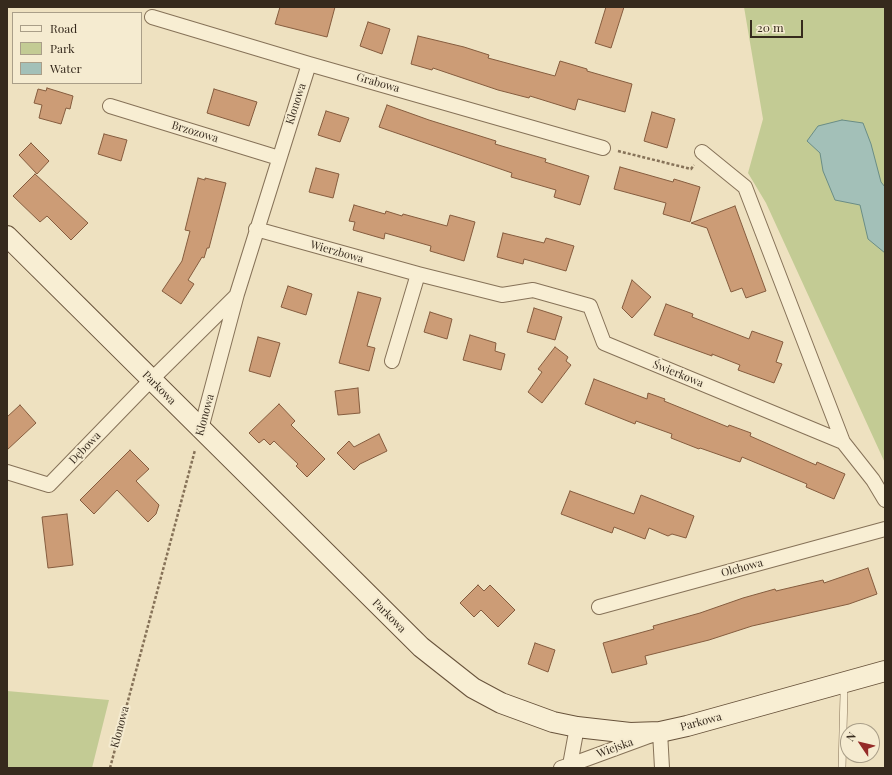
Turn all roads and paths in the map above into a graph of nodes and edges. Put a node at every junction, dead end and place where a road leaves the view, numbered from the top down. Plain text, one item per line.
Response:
1 (152, 17) dead end
2 (309, 64) junction
3 (110, 106) dead end
4 (603, 148) joint
5 (702, 152) joint
6 (279, 158) junction
7 (256, 229) junction
8 (7, 236) edge
9 (418, 274) junction
10 (533, 290) joint
11 (237, 294) junction
12 (392, 361) dead end
13 (151, 380) junction
14 (201, 430) junction
15 (843, 442) junction
16 (7, 472) edge
17 (885, 500) edge
18 (885, 529) edge
19 (599, 607) dead end
20 (885, 670) edge
21 (842, 683) junction
22 (577, 727) junction
23 (660, 732) junction
24 (566, 766) edge
25 (110, 768) edge
26 (662, 768) edge
27 (842, 768) edge

1 - 2 street, Grabowa
2 - 4 street, Grabowa
2 - 6 street, Klonowa
3 - 6 street, Brzozowa
4 - 5 path
5 - 15 street, Świerkowa
6 - 7 street, Klonowa
7 - 9 street, Wierzbowa
7 - 11 street, Klonowa
8 - 13 street, Parkowa
9 - 10 street, Wierzbowa
9 - 12 street
10 - 15 street, Świerkowa
11 - 13 street
11 - 14 street, Klonowa
13 - 14 street, Parkowa
13 - 16 street, Dębowa
14 - 22 street, Parkowa
14 - 25 path, Klonowa
15 - 17 street, Świerkowa
18 - 19 street, Olchowa
20 - 21 street, Parkowa
21 - 23 street, Parkowa
21 - 27 lane
22 - 23 street, Parkowa
22 - 24 street, Wiejska
23 - 24 street, Wiejska
23 - 26 street

